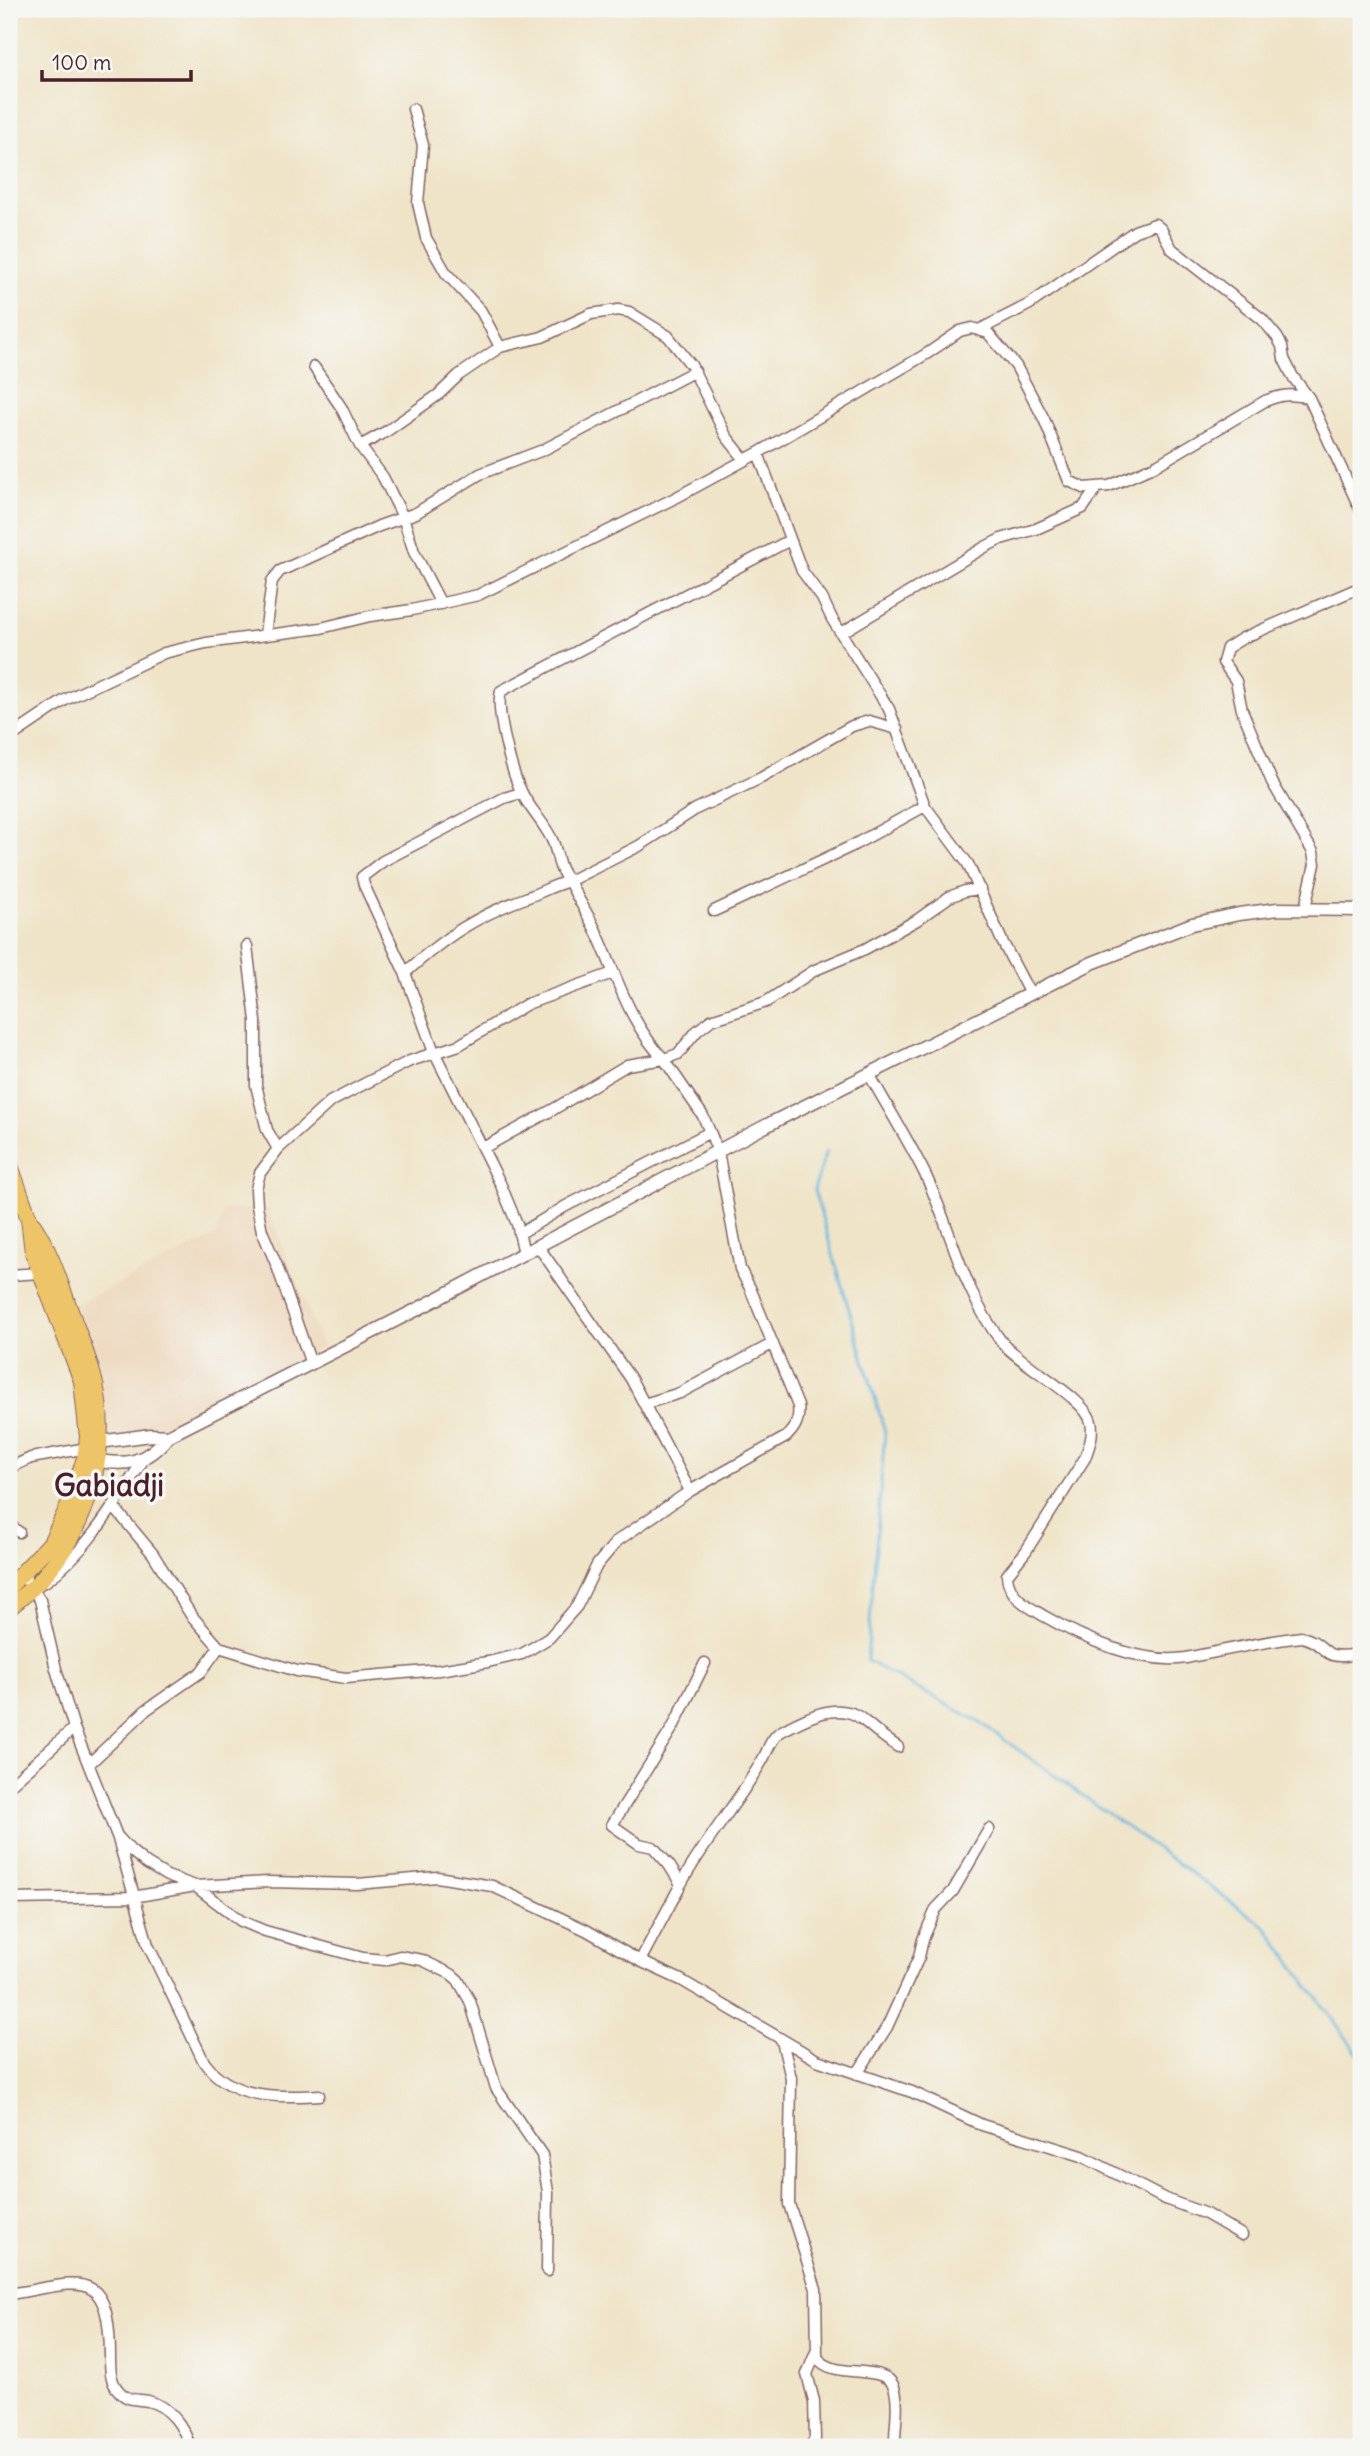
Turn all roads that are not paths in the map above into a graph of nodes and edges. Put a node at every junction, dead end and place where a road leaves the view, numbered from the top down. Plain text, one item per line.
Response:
1 (413, 109) dead end
2 (981, 329) junction
3 (500, 347) junction
4 (314, 367) dead end
5 (695, 372) junction
6 (1309, 398) junction
7 (360, 446) junction
8 (758, 453) junction
9 (745, 460) junction
10 (1096, 489) junction
11 (1361, 511) edge
12 (403, 517) junction
13 (790, 540) junction
14 (1361, 587) edge
15 (442, 604) junction
16 (842, 633) junction
17 (265, 634) junction
18 (897, 729) junction
19 (9, 738) edge
20 (521, 793) junction
21 (925, 806) junction
22 (569, 881) junction
23 (980, 889) junction
24 (1305, 908) junction
25 (1361, 909) edge
26 (714, 911) dead end
27 (247, 946) dead end
28 (405, 973) junction
29 (613, 973) junction
30 (1030, 994) junction
31 (434, 1052) junction
32 (664, 1059) junction
33 (869, 1074) junction
34 (710, 1132) junction
35 (483, 1148) junction
36 (278, 1149) junction
37 (718, 1152) junction
38 (9, 1163) edge
39 (29, 1219) junction
40 (519, 1234) junction
41 (538, 1246) junction
42 (524, 1253) junction
43 (41, 1273) junction
44 (9, 1275) edge
45 (772, 1344) junction
46 (311, 1364) junction
47 (644, 1404) junction
48 (168, 1436) junction
49 (91, 1449) junction
50 (144, 1459) junction
51 (9, 1468) edge
52 (690, 1491) junction
53 (113, 1506) junction
54 (9, 1525) edge
55 (19, 1532) dead end
56 (30, 1584) junction
57 (9, 1587) edge
58 (9, 1608) edge
59 (219, 1647) junction
60 (1361, 1654) edge
61 (705, 1663) dead end
62 (74, 1728) junction
63 (898, 1747) dead end
64 (89, 1764) junction
65 (9, 1786) edge
66 (989, 1829) dead end
67 (117, 1836) junction
68 (681, 1884) junction
69 (195, 1886) junction
70 (134, 1897) junction
71 (9, 1899) edge
72 (640, 1961) junction
73 (782, 2041) junction
74 (857, 2074) junction
75 (319, 2095) dead end
76 (1242, 2235) dead end
77 (547, 2271) dead end
78 (9, 2294) edge
79 (816, 2351) junction
80 (190, 2447) edge
81 (810, 2447) edge
82 (895, 2447) edge

1 - 3 street
2 - 6 street
2 - 8 street
2 - 10 street
3 - 5 street
3 - 7 street
4 - 7 street
5 - 9 street
5 - 12 street
6 - 10 street
6 - 11 street
7 - 12 street
8 - 9 street
8 - 13 street
9 - 15 street
10 - 16 street
12 - 15 street
12 - 17 street
13 - 16 street
13 - 20 street
14 - 24 street
15 - 17 street
16 - 18 street
17 - 19 street
18 - 21 street
18 - 22 street
20 - 22 street
20 - 28 street
21 - 23 street
21 - 26 street
22 - 28 street
22 - 29 street
23 - 30 street
23 - 32 street
24 - 25 street
24 - 30 street
27 - 36 street
28 - 31 street
29 - 31 street
29 - 32 street
30 - 33 street
31 - 35 street
31 - 36 street
32 - 34 street
32 - 35 street
33 - 37 street
33 - 60 street
34 - 37 street
34 - 40 street
35 - 40 street
36 - 46 street
37 - 41 street
37 - 45 street
38 - 39 main road
39 - 43 main road
39 - 49 main road
40 - 42 street
41 - 42 street
41 - 47 street
42 - 46 street
43 - 44 street
43 - 49 main road
45 - 47 street
45 - 52 street
46 - 48 street
47 - 52 street
48 - 49 street
48 - 50 street
49 - 50 street
49 - 51 street
49 - 56 main road
50 - 53 street
52 - 59 street
53 - 56 street
53 - 59 street
54 - 55 street
56 - 57 main road
56 - 58 main road
56 - 62 street
59 - 64 street
61 - 68 street
62 - 64 street
62 - 65 street
63 - 68 street
64 - 67 street
66 - 74 street
67 - 69 street
67 - 70 street
68 - 72 street
69 - 70 street
69 - 72 street
69 - 77 street
70 - 71 street
70 - 75 street
72 - 73 street
73 - 74 street
73 - 79 street
74 - 76 street
78 - 80 street
79 - 81 street
79 - 82 street

